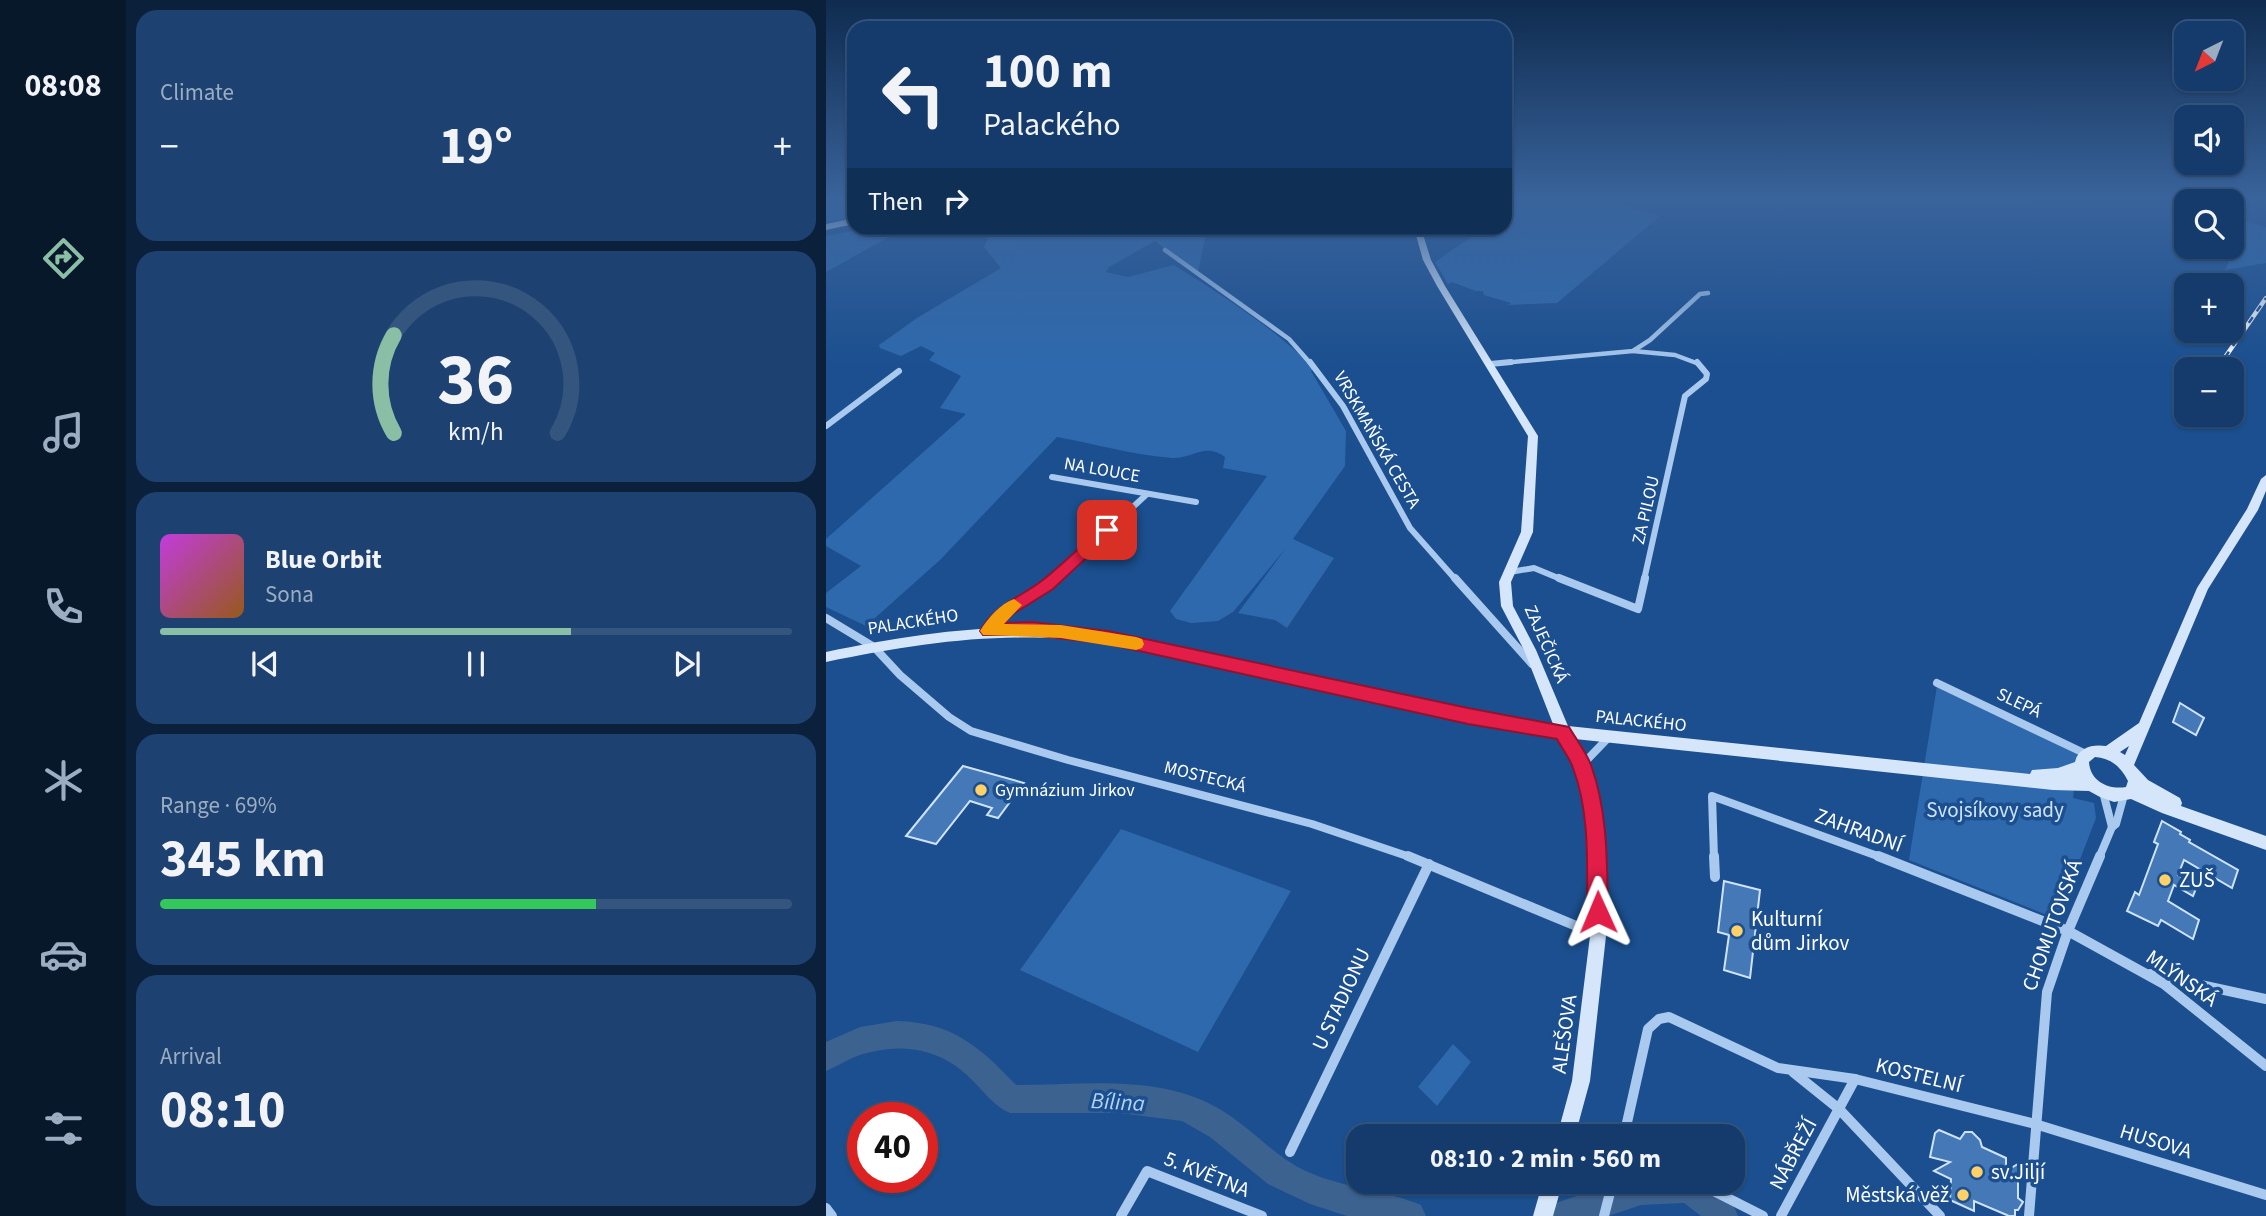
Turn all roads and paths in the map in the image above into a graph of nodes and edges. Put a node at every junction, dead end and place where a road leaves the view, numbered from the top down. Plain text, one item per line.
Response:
1 (1169, 253) edge
2 (1425, 253) edge
3 (1708, 293) dead end
4 (1633, 351) junction
5 (1490, 364) junction
6 (899, 371) dead end
7 (826, 426) edge
8 (1052, 477) dead end
9 (2266, 479) edge
10 (1147, 494) junction
11 (1196, 502) dead end
12 (1509, 572) junction
13 (826, 618) edge
14 (988, 631) junction
15 (874, 647) junction
16 (826, 657) edge
17 (1539, 672) junction
18 (1937, 683) dead end
19 (2146, 725) junction
20 (1563, 732) junction
21 (1609, 737) junction
22 (2108, 753) junction
23 (2083, 760) junction
24 (1582, 765) junction
25 (2001, 776) junction
26 (2129, 782) junction
27 (2097, 788) junction
28 (2112, 827) junction
29 (2266, 843) edge
30 (1429, 864) junction
31 (1715, 877) dead end
32 (2068, 932) junction
33 (1598, 936) junction
34 (2144, 972) junction
35 (2266, 999) edge
36 (2266, 1066) edge
37 (1793, 1072) junction
38 (1855, 1079) junction
39 (1839, 1109) junction
40 (1569, 1124) edge
41 (1627, 1124) edge
42 (2035, 1124) junction
43 (1290, 1152) dead end
44 (1610, 1194) edge
45 (1720, 1194) edge
46 (2266, 1195) edge
47 (826, 1208) edge
48 (832, 1216) edge
49 (1121, 1216) edge
50 (1262, 1216) edge
51 (1604, 1216) edge
52 (1763, 1216) edge
53 (1781, 1216) edge
54 (1940, 1216) edge
55 (2029, 1216) edge

1 - 17 street, VRSKMAŇSKÁ CESTA
2 - 5 street, ZAJEČICKÁ
3 - 4 street
4 - 5 street
4 - 12 street, ZA PILOU
5 - 12 street, ZAJEČICKÁ
6 - 7 street
8 - 10 street, NA LOUCE
9 - 19 street, CHOMUTOVSKÁ
10 - 11 street, NA LOUCE
10 - 14 street, NA LOUCE
12 - 17 street, ZAJEČICKÁ
13 - 15 street, MOSTECKÁ
14 - 15 street, PALACKÉHO
14 - 20 street, PALACKÉHO
15 - 16 street, PALACKÉHO
15 - 30 street, MOSTECKÁ
17 - 20 street, ZAJEČICKÁ
18 - 23 street, SLEPÁ
19 - 22 street
19 - 26 street, CHOMUTOVSKÁ
20 - 21 street, PALACKÉHO
20 - 24 street, ZAJEČICKÁ
21 - 24 street
21 - 25 street, PALACKÉHO
22 - 23 street
22 - 26 street
23 - 25 street, PALACKÉHO
23 - 27 street
24 - 33 street, ZAJEČICKÁ
25 - 27 street, PALACKÉHO
26 - 27 street
26 - 28 street, CHOMUTOVSKÁ
26 - 29 street
27 - 28 street
28 - 32 street, CHOMUTOVSKÁ
30 - 33 street, MOSTECKÁ
30 - 43 street, U STADIONU
31 - 32 street, ZAHRADNÍ
32 - 34 street, MLÝNSKÁ
32 - 42 street, CHOMUTOVSKÁ
33 - 40 street, ALEŠOVA
34 - 35 street
34 - 36 street, MLÝNSKÁ
37 - 38 street, KOSTELNÍ
37 - 39 street, KOSTELNÍ
37 - 41 street, KOSTELNÍ
38 - 39 street, NÁBŘEŽÍ
38 - 42 street, KOSTELNÍ
39 - 53 street, NÁBŘEŽÍ
39 - 54 street, KOSTELNÍ
42 - 46 street, HUSOVA
42 - 55 street, CHOMUTOVSKÁ
44 - 51 street
45 - 52 street
47 - 48 street
49 - 50 street, 5. KVĚTNA

